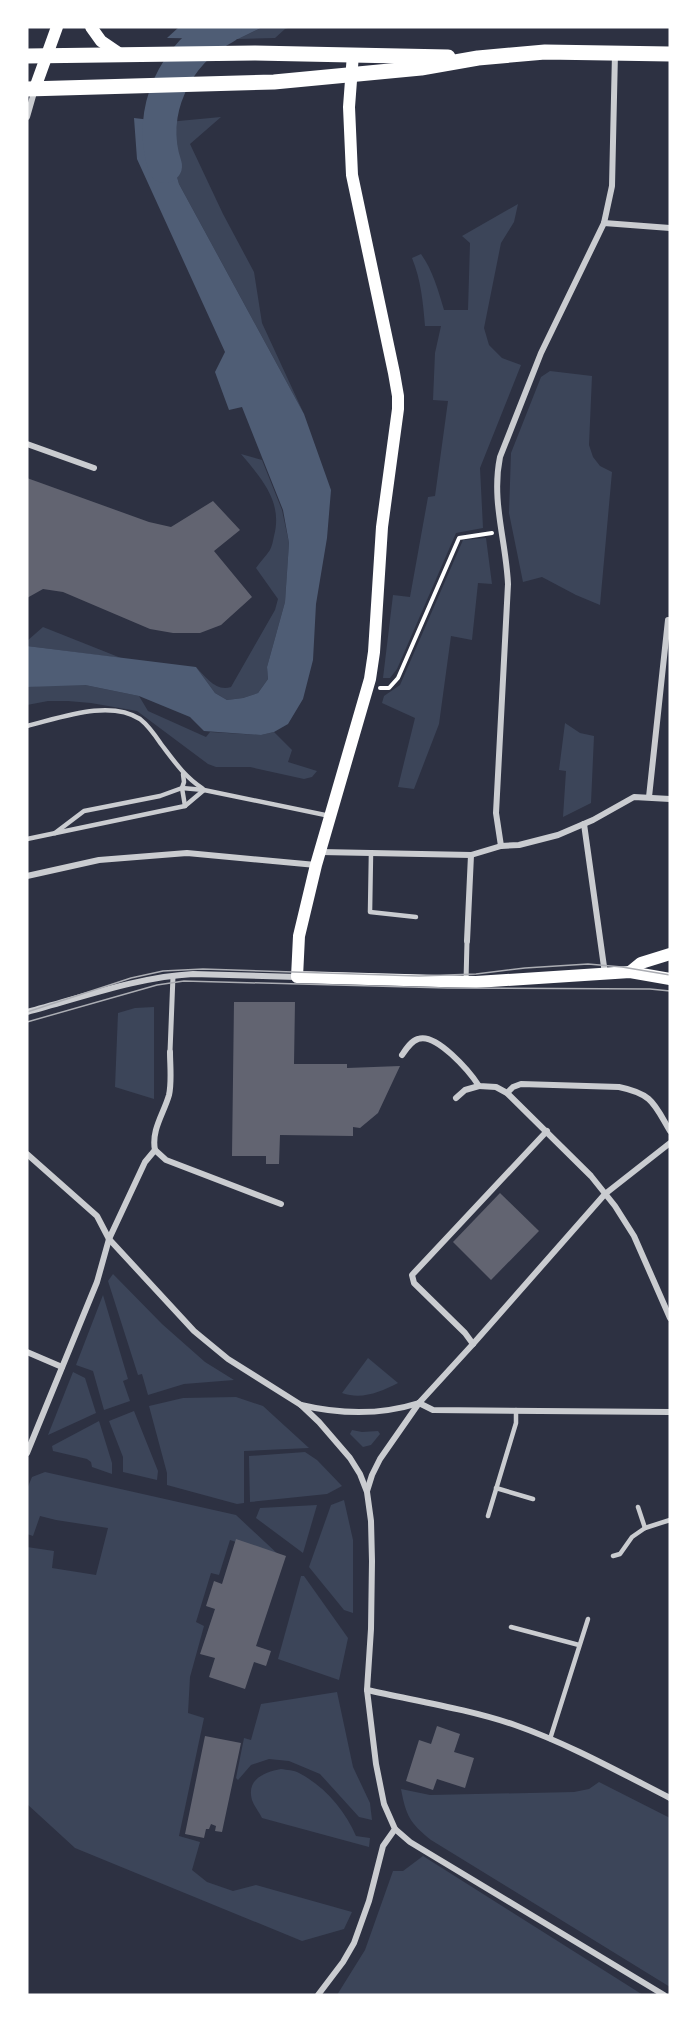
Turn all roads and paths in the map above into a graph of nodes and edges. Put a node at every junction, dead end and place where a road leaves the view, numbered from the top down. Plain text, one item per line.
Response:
1 (57, 27) edge
2 (91, 27) edge
3 (615, 52) junction
4 (120, 54) junction
5 (352, 54) junction
6 (670, 54) edge
7 (47, 55) junction
8 (27, 56) edge
9 (478, 58) junction
10 (351, 73) junction
11 (31, 88) edge
12 (27, 117) edge
13 (604, 223) junction
14 (670, 228) edge
15 (27, 444) edge
16 (94, 468) dead end
17 (502, 532) junction
18 (668, 620) dead end
19 (667, 649) edge
20 (368, 688) junction
21 (27, 726) edge
22 (183, 774) junction
23 (182, 788) junction
24 (204, 790) junction
25 (649, 797) junction
26 (670, 800) edge
27 (185, 806) junction
28 (330, 816) junction
29 (584, 824) junction
30 (55, 833) junction
31 (27, 839) edge
32 (501, 846) junction
33 (321, 852) junction
34 (371, 853) junction
35 (471, 855) junction
36 (316, 865) junction
37 (28, 876) edge
38 (416, 917) dead end
39 (467, 941) joint
40 (670, 954) edge
41 (630, 972) junction
42 (605, 974) junction
43 (173, 976) junction
44 (297, 977) junction
45 (669, 979) edge
46 (466, 982) junction
47 (27, 1012) edge
48 (170, 1052) joint
49 (402, 1055) dead end
50 (479, 1086) junction
51 (507, 1092) junction
52 (456, 1098) dead end
53 (547, 1131) junction
54 (670, 1131) edge
55 (670, 1143) edge
56 (155, 1149) junction
57 (27, 1154) edge
58 (605, 1194) junction
59 (281, 1204) dead end
60 (109, 1239) junction
61 (670, 1317) edge
62 (473, 1344) junction
63 (27, 1352) edge
64 (62, 1367) junction
65 (418, 1403) junction
66 (301, 1405) junction
67 (516, 1410) junction
68 (670, 1412) edge
69 (27, 1453) edge
70 (496, 1488) junction
71 (367, 1492) junction
72 (533, 1499) dead end
73 (638, 1507) dead end
74 (488, 1516) dead end
75 (670, 1520) edge
76 (645, 1528) junction
77 (613, 1556) dead end
78 (588, 1619) dead end
79 (511, 1627) dead end
80 (579, 1645) junction
81 (367, 1690) junction
82 (550, 1740) junction
83 (670, 1798) edge
84 (395, 1829) junction
85 (318, 1995) edge
86 (664, 1995) edge

1 - 7 main road
2 - 4 main road
3 - 6 main road
3 - 9 main road
3 - 13 street
4 - 5 main road
4 - 7 main road
5 - 9 main road
5 - 10 main road
7 - 8 main road
7 - 11 main road
9 - 10 main road
10 - 11 main road
10 - 20 main road
11 - 12 street
13 - 14 street
13 - 17 street
15 - 16 street
17 - 20 path
17 - 32 street
18 - 19 street
19 - 25 street
20 - 28 main road
21 - 22 lane
22 - 23 lane
22 - 24 lane
23 - 24 lane
23 - 27 lane
23 - 30 lane
24 - 27 lane
24 - 28 lane
25 - 26 street
25 - 29 street
27 - 30 lane
28 - 33 main road
29 - 32 street
29 - 42 street
30 - 31 lane
32 - 35 street
33 - 34 street
33 - 36 main road
34 - 35 street
34 - 38 lane
35 - 39 street
36 - 37 street
36 - 44 main road
39 - 46 street
40 - 41 main road
41 - 42 main road
41 - 45 main road
42 - 46 main road
43 - 44 street
43 - 47 street
43 - 48 street
44 - 46 main road
48 - 56 street
49 - 50 street
50 - 51 street
50 - 52 street
51 - 53 street
51 - 54 street
53 - 58 street
53 - 62 street
55 - 58 street
56 - 59 street
56 - 60 street
57 - 60 street
58 - 61 street
58 - 62 street
60 - 64 street
60 - 66 street
62 - 65 street
63 - 64 street
64 - 69 street
65 - 66 street
65 - 67 street
65 - 71 street
66 - 71 street
67 - 68 street
67 - 70 lane
70 - 72 lane
70 - 74 lane
71 - 81 street
73 - 76 lane
75 - 76 lane
76 - 77 lane
78 - 80 lane
79 - 80 lane
80 - 82 lane
81 - 82 street
81 - 84 street
82 - 83 street
84 - 85 street
84 - 86 street

